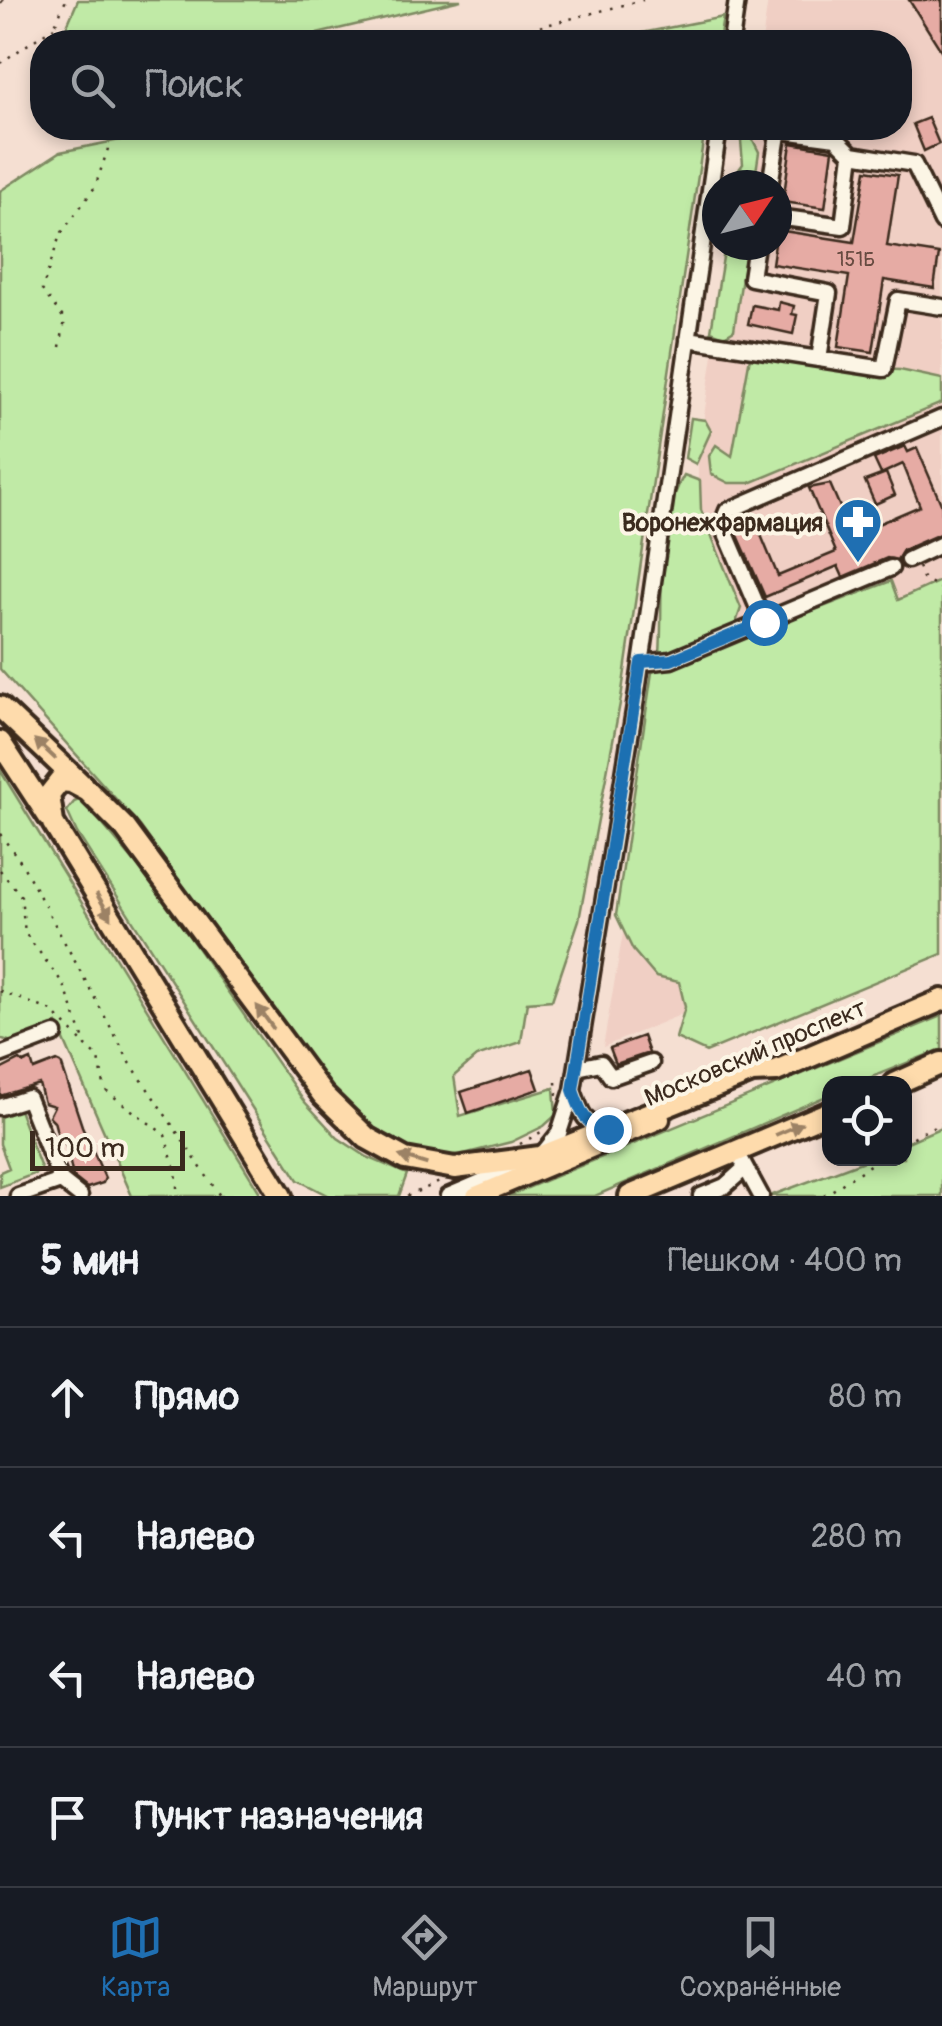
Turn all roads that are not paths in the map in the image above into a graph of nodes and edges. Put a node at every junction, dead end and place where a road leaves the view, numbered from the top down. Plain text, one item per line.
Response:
1 (738, 0) edge
2 (733, 30) edge
3 (718, 140) edge
4 (777, 140) edge
5 (838, 140) edge
6 (852, 154) junction
7 (716, 170) edge
8 (772, 170) edge
9 (792, 219) edge
10 (942, 222) edge
11 (705, 260) edge
12 (753, 260) edge
13 (942, 307) edge
14 (688, 339) junction
15 (818, 359) junction
16 (942, 418) edge
17 (942, 544) edge
18 (911, 559) road end
19 (891, 568) dead end
20 (764, 622) junction
21 (641, 662) junction
22 (0, 707) edge
23 (0, 742) edge
24 (88, 791) junction
25 (53, 823) junction
26 (942, 1000) edge
27 (55, 1034) dead end
28 (0, 1055) edge
29 (650, 1063) dead end
30 (942, 1063) edge
31 (577, 1068) junction
32 (776, 1071) junction
33 (912, 1076) edge
34 (573, 1090) junction
35 (0, 1108) edge
36 (822, 1116) edge
37 (608, 1129) junction
38 (540, 1157) junction
39 (741, 1160) junction
40 (61, 1181) junction
41 (18, 1196) edge
42 (80, 1196) edge
43 (280, 1196) edge
44 (448, 1196) edge
45 (476, 1196) edge
46 (630, 1196) edge
47 (701, 1196) edge
48 (762, 1196) edge

1 - 2 street
3 - 7 street
4 - 8 street
5 - 6 street
6 - 9 street
6 - 10 street
11 - 14 street
12 - 15 street
13 - 15 street
14 - 15 street
14 - 21 street
16 - 20 street
17 - 18 street
19 - 20 street
20 - 21 street
21 - 31 street
24 -> 22 highway
23 - 25 highway
24 - 25 highway
38 -> 24 highway
25 -> 43 highway
26 - 32 highway, Московский проспект
27 - 28 street
29 - 31 street
30 - 33 highway
31 - 34 street
32 - 37 highway
32 - 45 main road, Московский проспект
34 - 37 street
34 - 38 street
35 - 40 street
39 -> 36 highway
37 - 38 highway
38 - 44 street
39 - 46 highway
39 - 47 street
39 - 48 street
40 - 41 street
40 - 42 street

